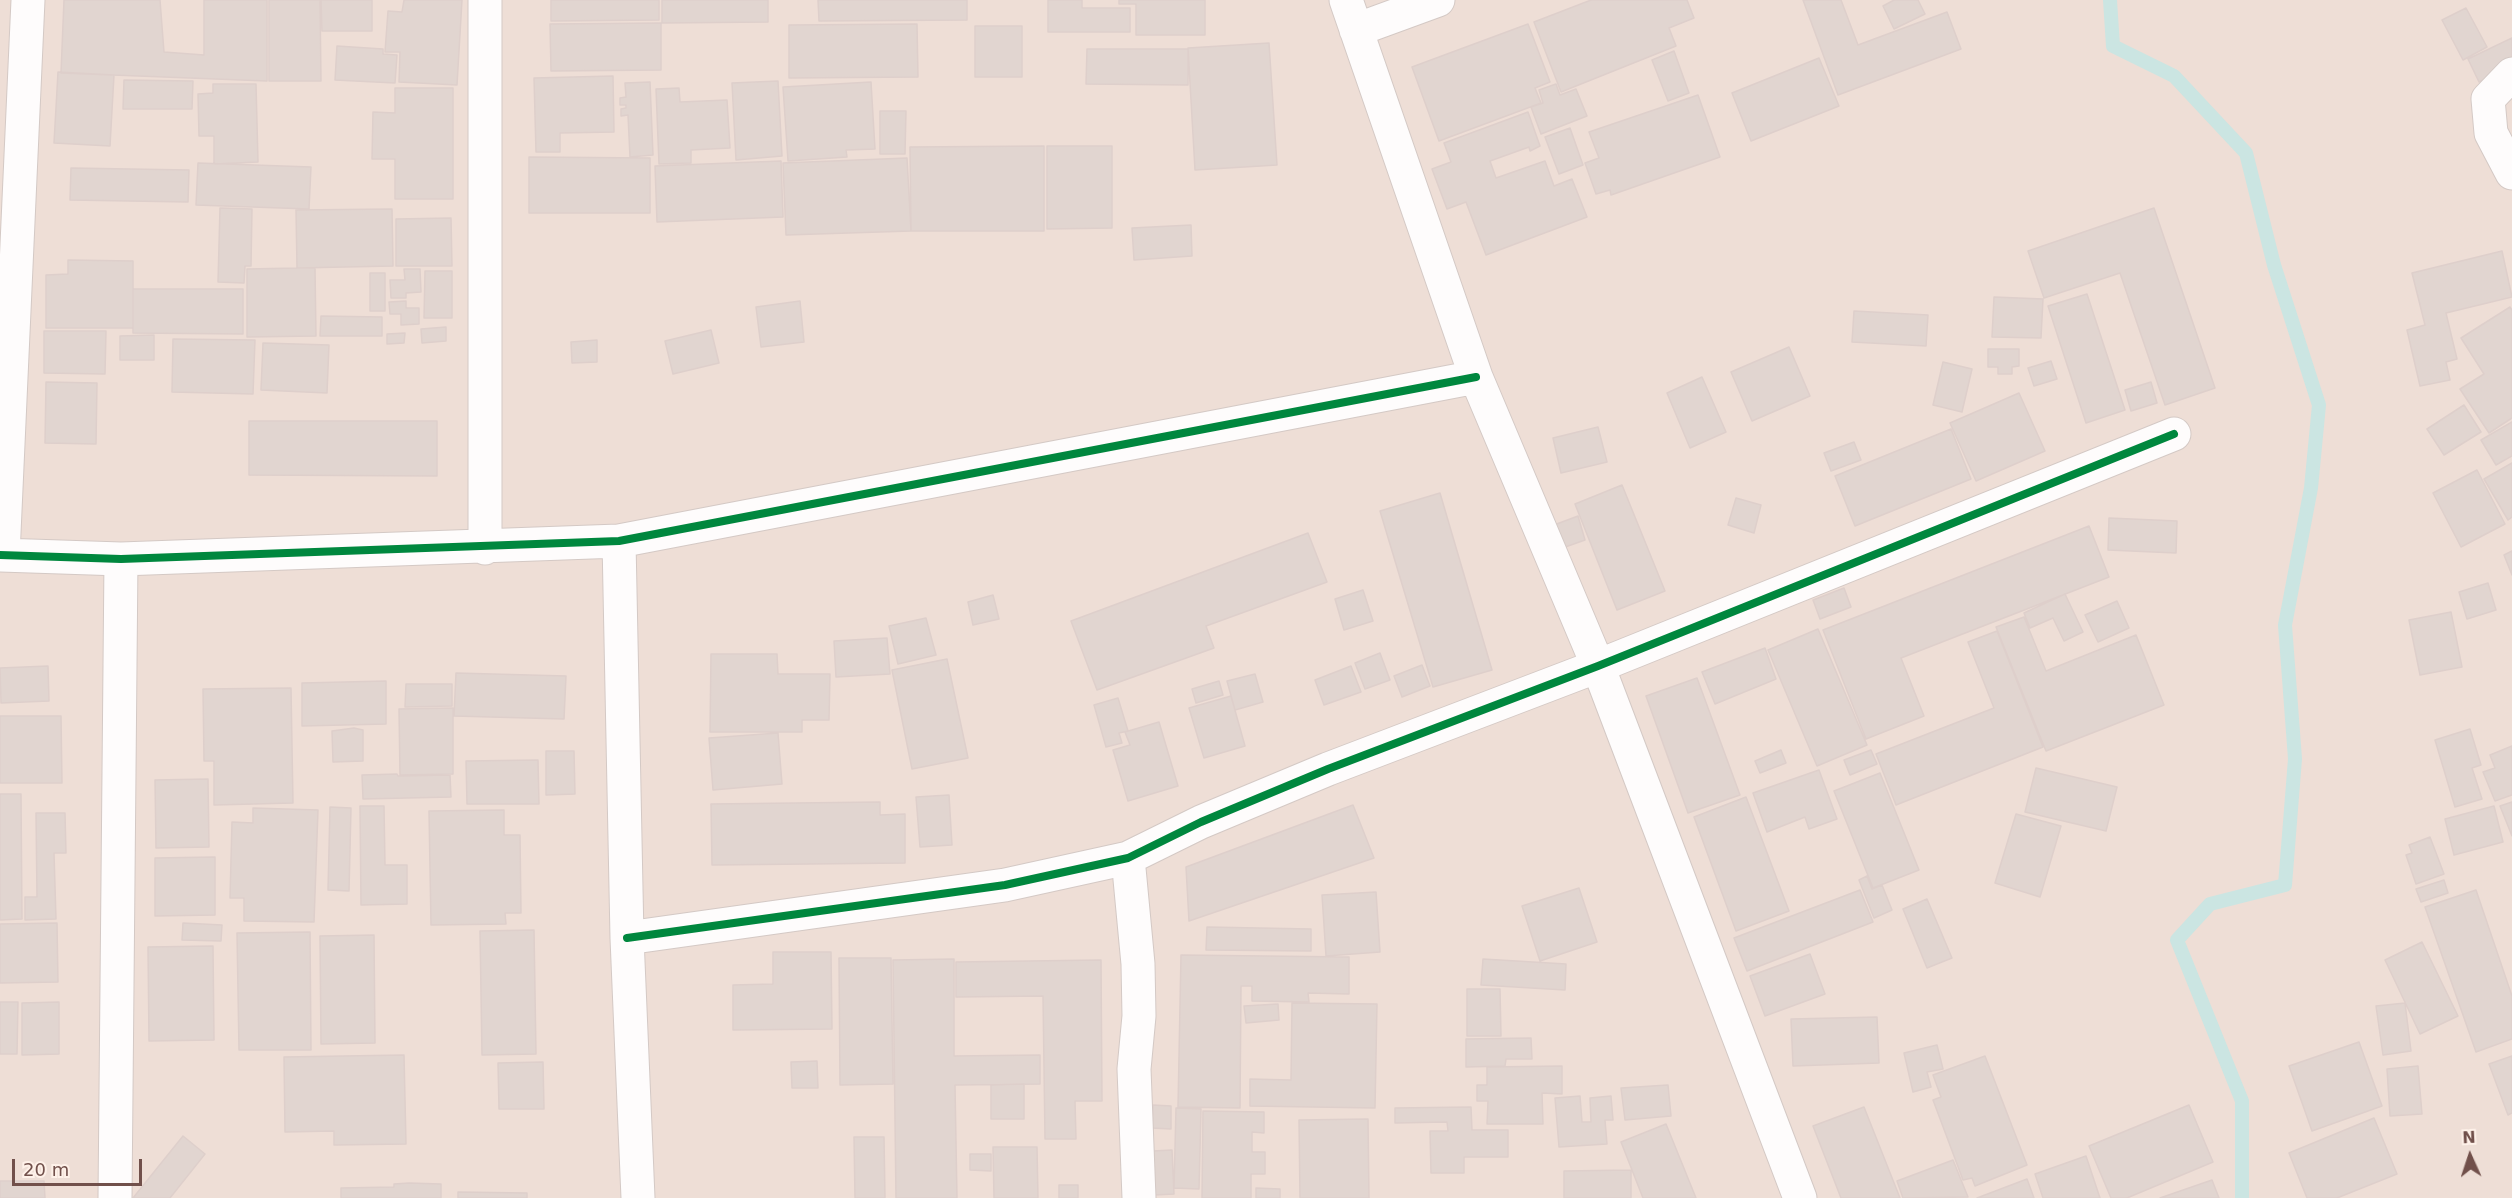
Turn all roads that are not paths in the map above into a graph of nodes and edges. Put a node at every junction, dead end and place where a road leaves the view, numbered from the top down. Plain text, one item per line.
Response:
1 (28, 0) edge
2 (485, 0) edge
3 (1346, 0) edge
4 (1438, 0) edge
5 (1356, 30) junction
6 (2512, 74) edge
7 (2512, 173) edge
8 (1476, 377) junction
9 (2174, 434) dead end
10 (620, 541) junction
11 (485, 548) junction
12 (2, 555) edge
13 (121, 559) junction
14 (1598, 666) junction
15 (1128, 858) junction
16 (627, 938) junction
17 (115, 1198) edge
18 (638, 1198) edge
19 (1139, 1198) edge
20 (1800, 1198) edge

1 - 12 street
2 - 11 street
3 - 5 street
4 - 5 street
5 - 8 street
6 - 7 street
8 - 10 street
8 - 14 street
9 - 14 street
10 - 11 street
10 - 16 street
11 - 13 street
12 - 13 street
13 - 17 street
14 - 15 street
14 - 20 street
15 - 16 street
15 - 19 street
16 - 18 street

